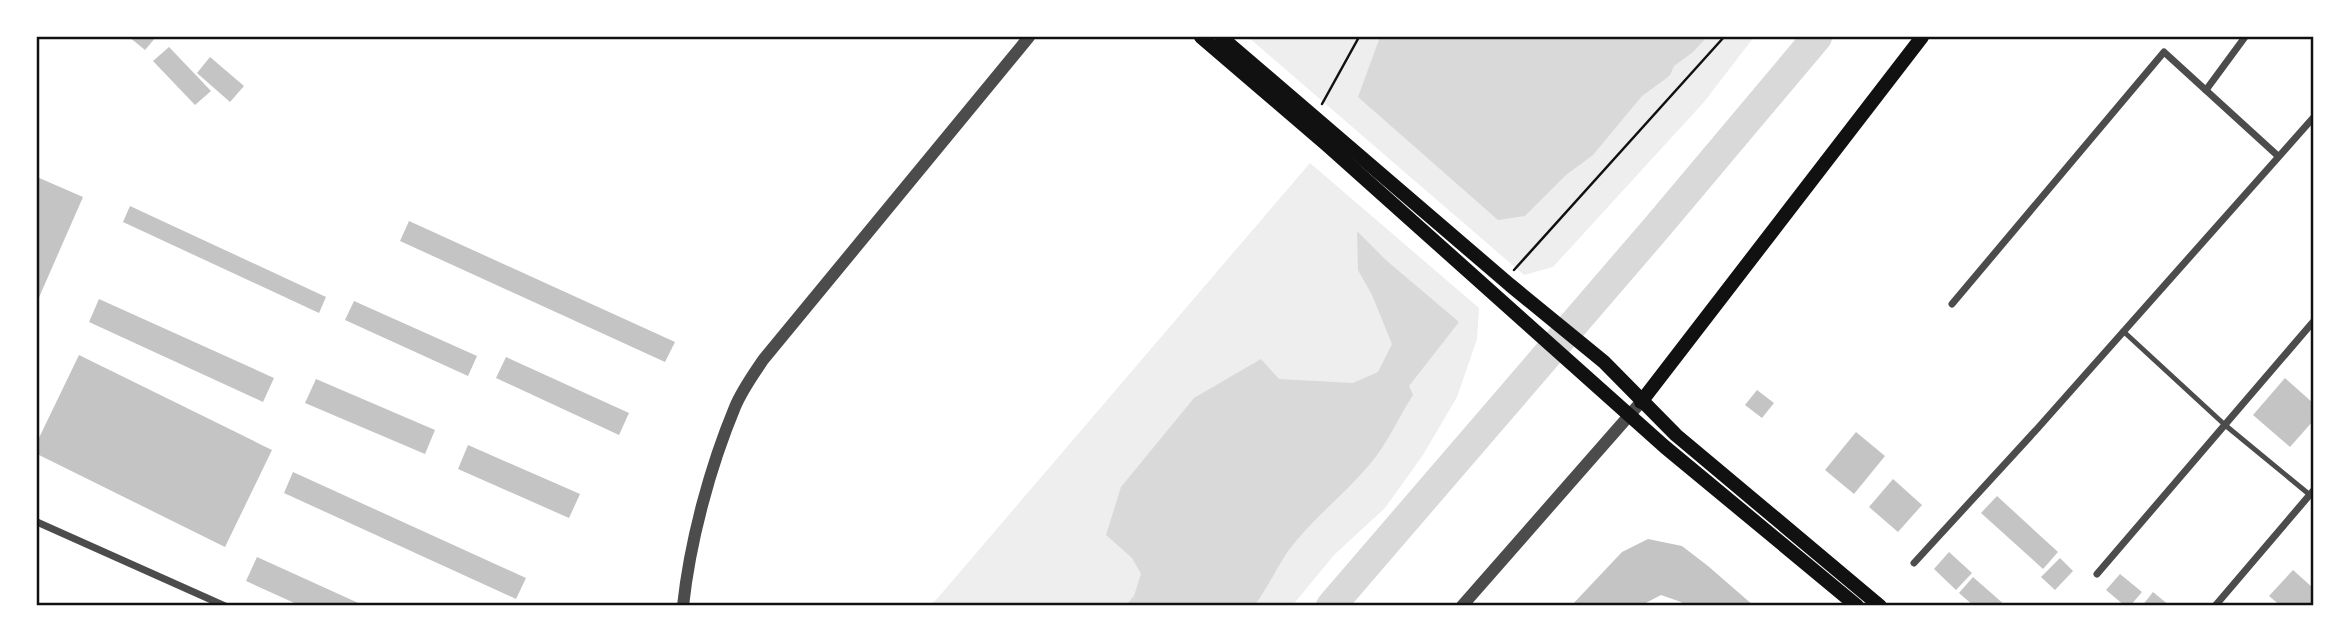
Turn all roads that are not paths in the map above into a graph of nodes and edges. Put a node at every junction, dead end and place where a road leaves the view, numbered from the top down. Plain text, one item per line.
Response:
1 (1028, 37) edge
2 (1201, 37) edge
3 (1221, 37) edge
4 (1922, 37) edge
5 (2245, 37) edge
6 (2206, 90) junction
7 (2313, 118) edge
8 (2278, 156) junction
9 (1952, 304) dead end
10 (2313, 322) edge
11 (2123, 331) junction
12 (1641, 402) junction
13 (1629, 415) junction
14 (2225, 425) junction
15 (2311, 493) edge
16 (37, 522) edge
17 (1914, 563) dead end
18 (2097, 573) dead end
19 (225, 606) edge
20 (683, 606) edge
21 (1462, 606) edge
22 (1857, 606) edge
23 (1881, 606) edge
24 (2214, 606) edge

1 - 20 street
2 - 13 main road
3 - 12 main road
4 - 12 main road
5 - 6 street
6 - 8 street
6 - 9 street
7 - 8 street
8 - 11 street
10 - 14 street
11 - 14 lane
11 - 17 street
12 - 13 street
12 - 23 main road
13 - 21 street
13 - 22 main road
14 - 15 lane
14 - 18 street
15 - 24 street
16 - 19 street

